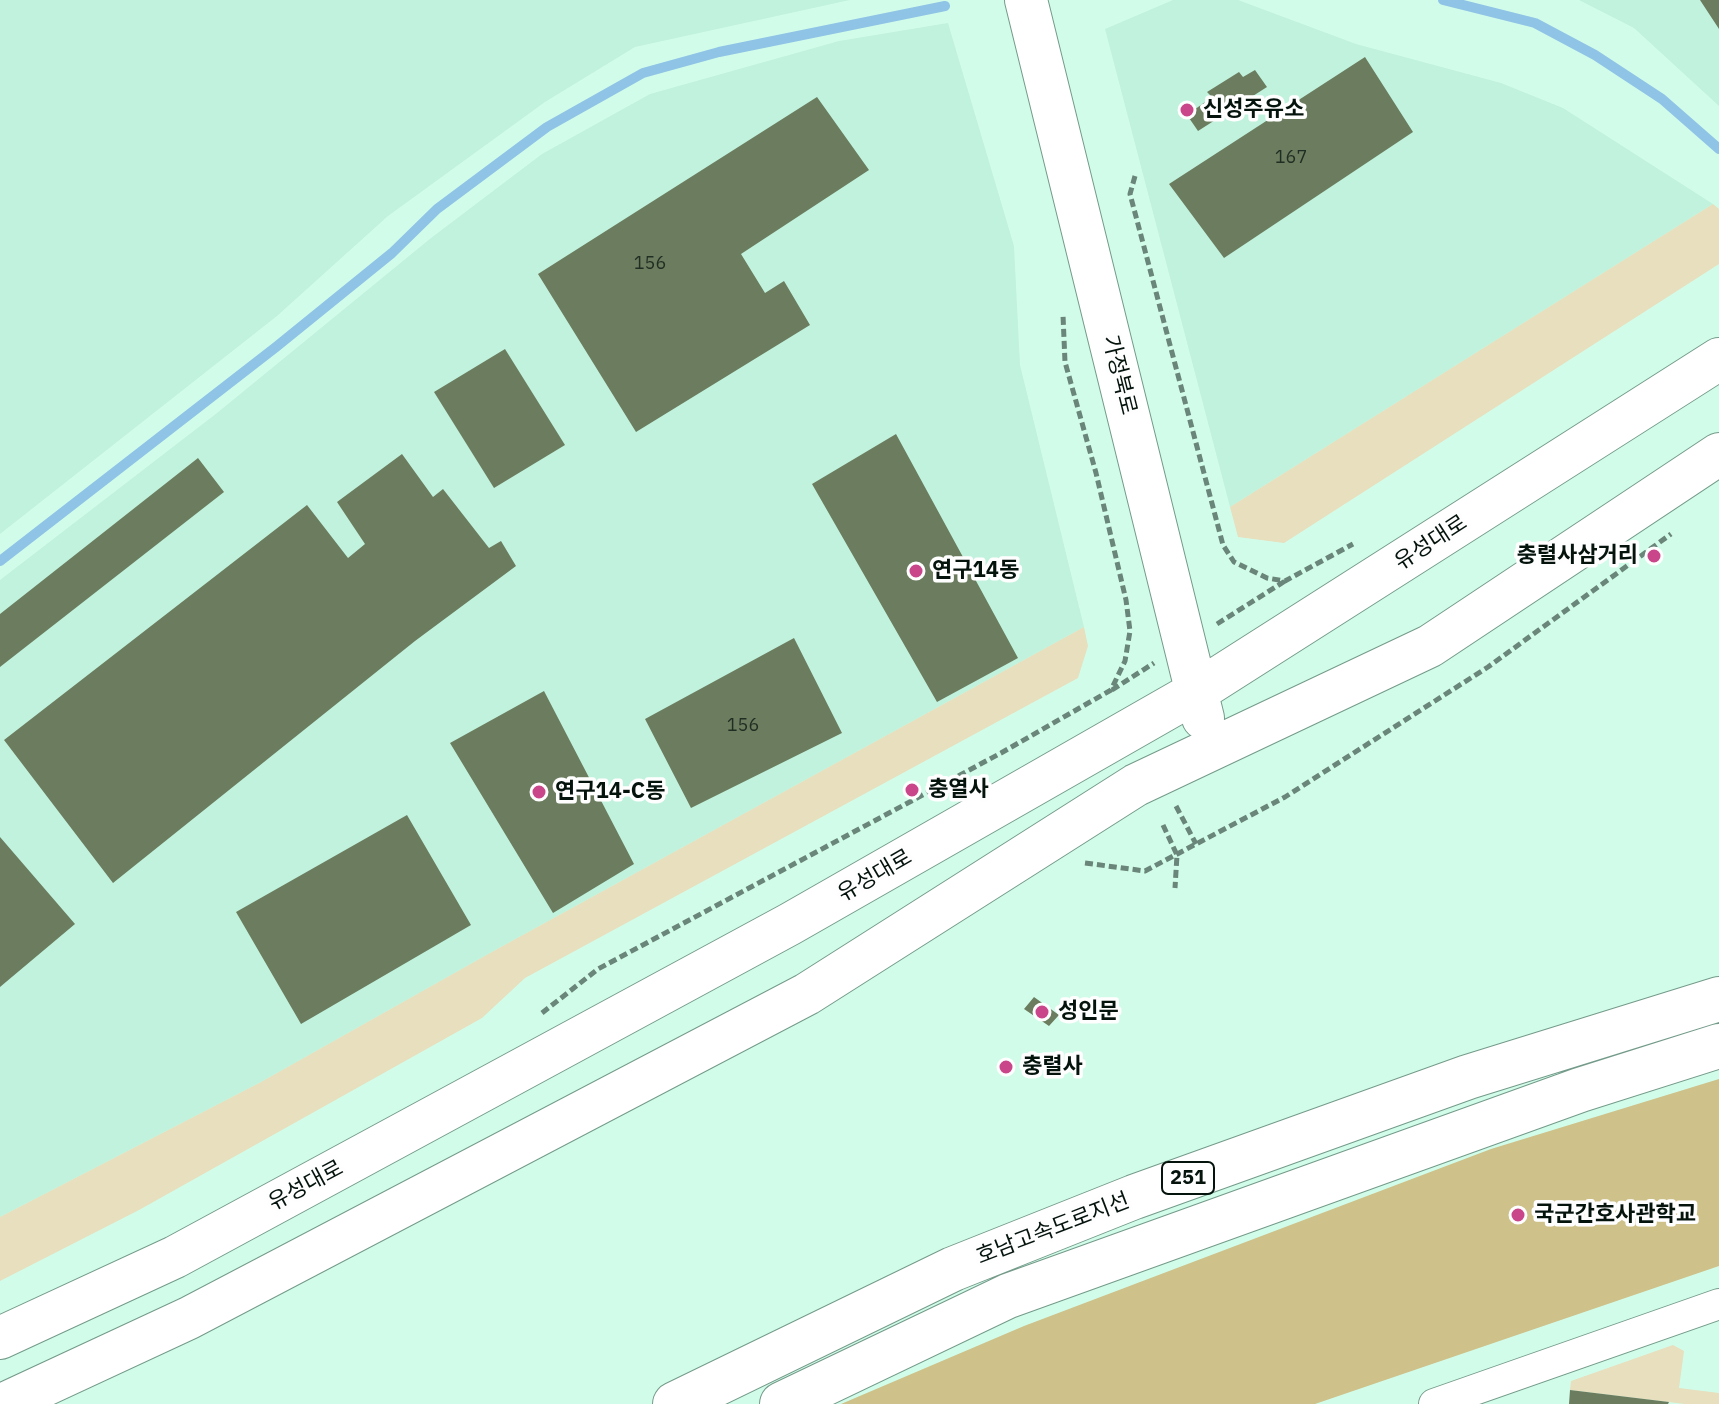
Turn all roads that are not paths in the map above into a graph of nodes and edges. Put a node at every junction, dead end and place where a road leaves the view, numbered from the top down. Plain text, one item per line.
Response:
1 (1026, 0) edge
2 (1719, 359) edge
3 (1719, 454) edge
4 (1196, 692) junction
5 (1210, 750) junction
6 (1719, 999) edge
7 (1719, 1046) edge
8 (1719, 1304) edge
9 (0, 1338) edge
10 (4, 1404) edge
11 (675, 1404) edge
12 (782, 1404) edge
13 (1434, 1404) edge

1 - 4 main road, 가정북로
2 - 4 main road, 유성대로
3 - 5 main road
4 - 5 main road, 가정북로
4 - 9 main road, 유성대로
5 - 10 main road
6 - 11 highway, 호남고속도로지선 / 251
7 - 12 highway, 251
8 - 13 street

